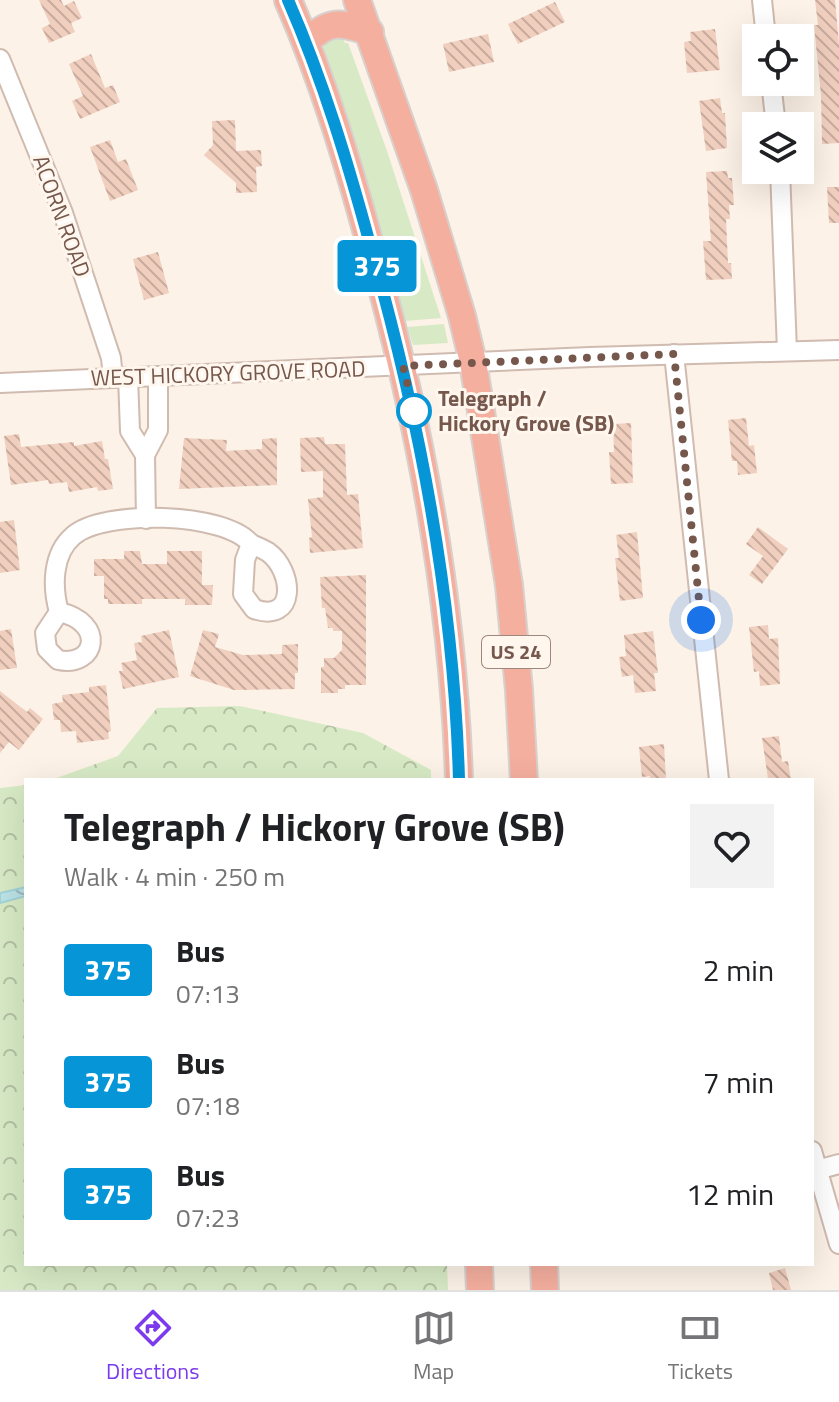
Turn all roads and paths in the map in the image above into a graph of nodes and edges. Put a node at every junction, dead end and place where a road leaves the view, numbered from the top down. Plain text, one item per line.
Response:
1 (288, 0) edge
2 (357, 0) edge
3 (762, 0) edge
4 (765, 24) edge
5 (370, 32) junction
6 (306, 42) junction
7 (0, 59) edge
8 (781, 184) edge
9 (839, 350) edge
10 (787, 351) junction
11 (674, 354) junction
12 (473, 362) junction
13 (403, 366) junction
14 (158, 376) junction
15 (120, 377) junction
16 (0, 383) edge
17 (145, 455) junction
18 (146, 519) junction
19 (251, 544) dead end
20 (59, 612) dead end
21 (459, 778) edge
22 (524, 778) edge
23 (719, 778) edge
24 (814, 1159) edge
25 (839, 1164) edge
26 (817, 1170) junction
27 (839, 1244) edge
28 (479, 1266) edge
29 (544, 1266) edge
30 (480, 1290) edge
31 (545, 1290) edge

1 - 6 highway, US 24
2 - 5 highway, US 24
3 - 4 street
5 - 6 highway
5 - 12 highway, US 24
6 - 13 highway, US 24
7 - 15 street, ACORN ROAD
8 - 10 street
9 - 10 street, WEST HICKORY GROVE ROAD
10 - 11 street, WEST HICKORY GROVE ROAD
11 - 12 street, WEST HICKORY GROVE ROAD
11 - 23 street
12 - 13 street, WEST HICKORY GROVE ROAD
12 - 22 highway, US 24
13 - 14 street, WEST HICKORY GROVE ROAD
13 - 21 highway, US 24
14 - 15 street, WEST HICKORY GROVE ROAD
14 - 17 street
15 - 16 street, WEST HICKORY GROVE ROAD
15 - 17 street, ACORN ROAD
17 - 18 street
18 - 19 street
18 - 20 street
24 - 26 street
25 - 26 street
26 - 27 street
28 - 30 highway
29 - 31 highway

